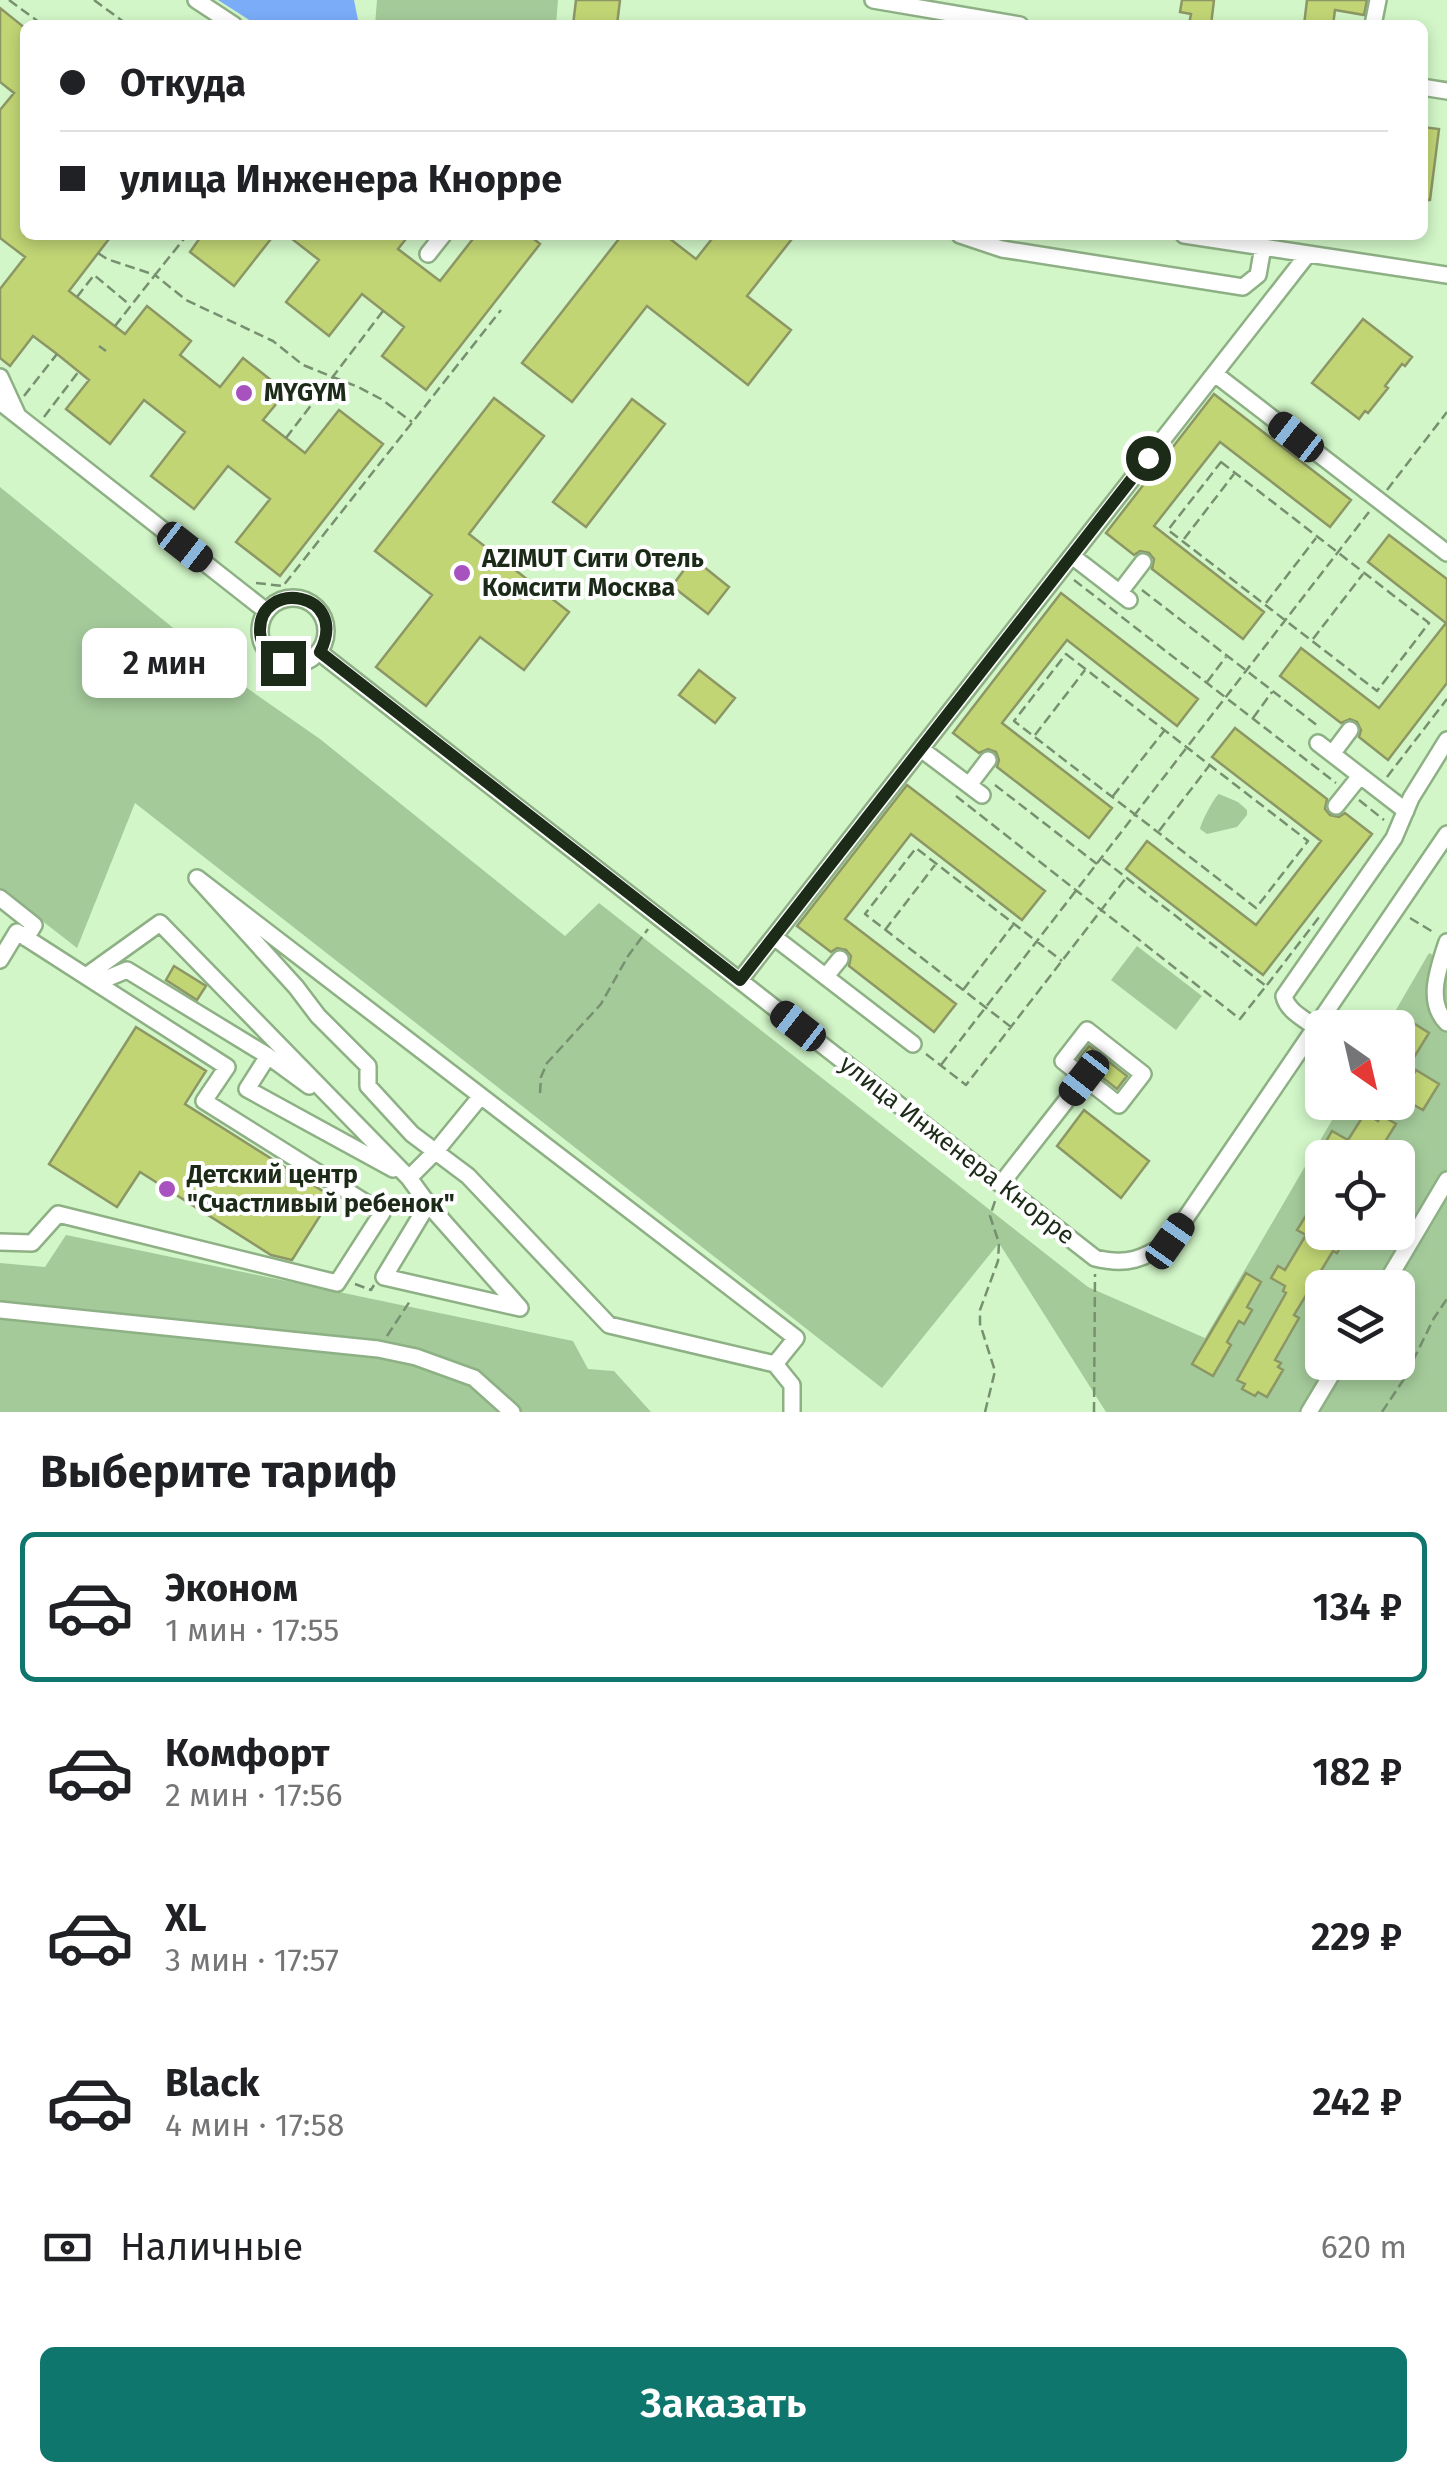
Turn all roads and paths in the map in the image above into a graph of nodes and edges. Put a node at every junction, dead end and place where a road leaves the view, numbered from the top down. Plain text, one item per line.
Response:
1 (10, 0) edge
2 (94, 0) edge
3 (196, 0) edge
4 (873, 0) edge
5 (37, 20) edge
6 (121, 20) edge
7 (226, 20) edge
8 (991, 20) edge
9 (183, 240) edge
10 (439, 240) edge
11 (975, 240) edge
12 (1217, 240) edge
13 (1263, 247) junction
14 (98, 252) dead end
15 (428, 254) dead end
16 (1308, 254) junction
17 (155, 275) junction
18 (1447, 275) edge
19 (77, 298) dead end
20 (131, 306) junction
21 (383, 310) dead end
22 (501, 310) dead end
23 (114, 326) dead end
24 (99, 346) dead end
25 (106, 351) dead end
26 (57, 354) dead end
27 (79, 371) dead end
28 (1215, 374) junction
29 (0, 377) edge
30 (334, 378) junction
31 (0, 402) edge
32 (19, 408) junction
33 (1447, 412) edge
34 (44, 418) dead end
35 (412, 422) junction
36 (286, 438) dead end
37 (1235, 473) junction
38 (1378, 500) junction
39 (1317, 537) junction
40 (1183, 541) junction
41 (1338, 552) junction
42 (1447, 553) edge
43 (1072, 556) junction
44 (1144, 562) dead end
45 (1061, 570) junction
46 (1364, 573) junction
47 (248, 581) dead end
48 (1126, 591) junction
49 (1265, 604) junction
50 (266, 611) junction
51 (1286, 620) junction
52 (1312, 641) junction
53 (320, 652) junction
54 (1227, 656) junction
55 (1086, 669) junction
56 (1246, 670) junction
57 (1206, 682) junction
58 (1273, 691) junction
59 (1226, 697) junction
60 (1447, 699) edge
61 (1252, 718) junction
62 (1164, 730) junction
63 (1034, 736) junction
64 (1447, 740) edge
65 (1335, 742) joint
66 (1187, 748) junction
67 (921, 749) junction
68 (1210, 765) junction
69 (1360, 776) junction
70 (979, 778) joint
71 (1386, 778) dead end
72 (948, 790) dead end
73 (1348, 792) junction
74 (1112, 797) junction
75 (1336, 806) dead end
76 (1406, 811) junction
77 (1135, 814) junction
78 (1397, 830) junction
79 (1158, 832) junction
80 (1447, 834) edge
81 (1101, 858) junction
82 (936, 864) junction
83 (1096, 864) junction
84 (1126, 878) junction
85 (1077, 890) junction
86 (0, 898) edge
87 (1102, 909) junction
88 (1398, 910) junction
89 (658, 916) junction
90 (1014, 924) junction
91 (885, 930) junction
92 (1430, 930) dead end
93 (774, 936) junction
94 (26, 938) junction
95 (1037, 941) junction
96 (1447, 942) edge
97 (840, 959) dead end
98 (0, 960) edge
99 (1062, 961) junction
100 (826, 976) junction
101 (91, 980) junction
102 (740, 980) junction
103 (963, 990) junction
104 (986, 1008) junction
105 (1329, 1010) edge
106 (1305, 1020) edge
107 (1447, 1023) edge
108 (1011, 1027) junction
109 (913, 1044) joint
110 (1305, 1044) edge
111 (268, 1056) junction
112 (941, 1065) junction
113 (1084, 1078) junction
114 (540, 1093) dead end
115 (481, 1096) junction
116 (342, 1110) junction
117 (436, 1152) junction
118 (409, 1178) junction
119 (1447, 1180) edge
120 (1001, 1184) junction
121 (428, 1204) junction
122 (0, 1242) edge
123 (1095, 1258) junction
124 (1394, 1270) edge
125 (421, 1286) junction
126 (1447, 1299) edge
127 (0, 1310) edge
128 (378, 1350) junction
129 (775, 1364) junction
130 (1328, 1380) edge
131 (512, 1412) edge
132 (792, 1412) edge
133 (985, 1412) edge
134 (1094, 1412) edge
135 (1309, 1412) edge
136 (1382, 1412) edge

1 - 5 path
2 - 6 path
3 - 7 street
4 - 8 street
9 - 17 path
10 - 15 street
11 - 13 street
12 - 13 street
13 - 16 street
14 - 17 path
16 - 18 street
16 - 28 street
17 - 20 path
17 - 30 path
19 - 20 path
20 - 23 path
21 - 30 path
22 - 35 path
24 - 25 path
26 - 32 path
27 - 34 path
28 - 38 street
28 - 43 street
29 - 32 street
30 - 35 path
30 - 36 path
31 - 32 street
32 - 50 street
33 - 38 path
35 - 47 path
37 - 39 path
37 - 40 path
37 - 40 path
38 - 41 path
38 - 42 street
39 - 41 path
39 - 49 path
40 - 49 path
41 - 46 path
41 - 51 path
43 - 45 street
43 - 48 street
44 - 48 street
45 - 57 path
45 - 67 street
46 - 52 path
46 - 52 path
48 - 54 path
49 - 51 path
50 - 53 street
50 - 53 street
51 - 52 path
51 - 56 path
53 - 89 street, улица Инженера Кнорре
54 - 56 path
54 - 57 path
55 - 62 path
55 - 63 path
55 - 63 path
56 - 58 path
56 - 59 path
57 - 59 path
58 - 61 path
58 - 65 path
59 - 61 path
59 - 66 path
60 - 71 path
61 - 73 path
62 - 66 path
62 - 74 path
63 - 74 path
64 - 76 street
65 - 69 street
66 - 68 path
66 - 77 path
67 - 70 street
67 - 93 street
68 - 79 path
68 - 79 path
69 - 73 street
69 - 76 street
70 - 83 path
72 - 85 path
73 - 75 street
73 - 78 path
74 - 77 path
76 - 78 street
77 - 79 path
77 - 81 path
78 - 106 street
80 - 88 street, улица Инженера Кнорре
81 - 83 path
81 - 84 path
82 - 90 path
82 - 91 path
82 - 91 path
83 - 85 path
84 - 87 path
84 - 87 path
85 - 87 path
85 - 95 path
86 - 94 street
87 - 99 path
88 - 92 path
88 - 105 street, улица Инженера Кнорре
89 - 102 street, улица Инженера Кнорре
89 - 114 path
90 - 95 path
90 - 103 path
91 - 103 path
93 - 100 street
93 - 102 street
94 - 98 street
94 - 101 street
95 - 99 path
95 - 104 path
96 - 107 street
97 - 100 street
99 - 108 path
100 - 109 street
101 - 111 street
101 - 116 street
101 - 122 street
102 - 120 street, улица Инженера Кнорре
103 - 104 path
104 - 108 path
104 - 112 path
108 - 112 path
109 - 112 path
110 - 123 street, улица Инженера Кнорре
111 - 116 street
111 - 118 street
113 - 113 street
113 - 120 street
115 - 117 street
115 - 117 street
115 - 129 street
116 - 118 street
117 - 118 street
117 - 129 street
118 - 121 street
119 - 124 street
120 - 123 street, улица Инженера Кнорре
120 - 133 path
121 - 125 street
121 - 125 street
123 - 134 path
125 - 128 path
126 - 136 path
127 - 128 street
128 - 131 street
129 - 132 street
130 - 135 street

